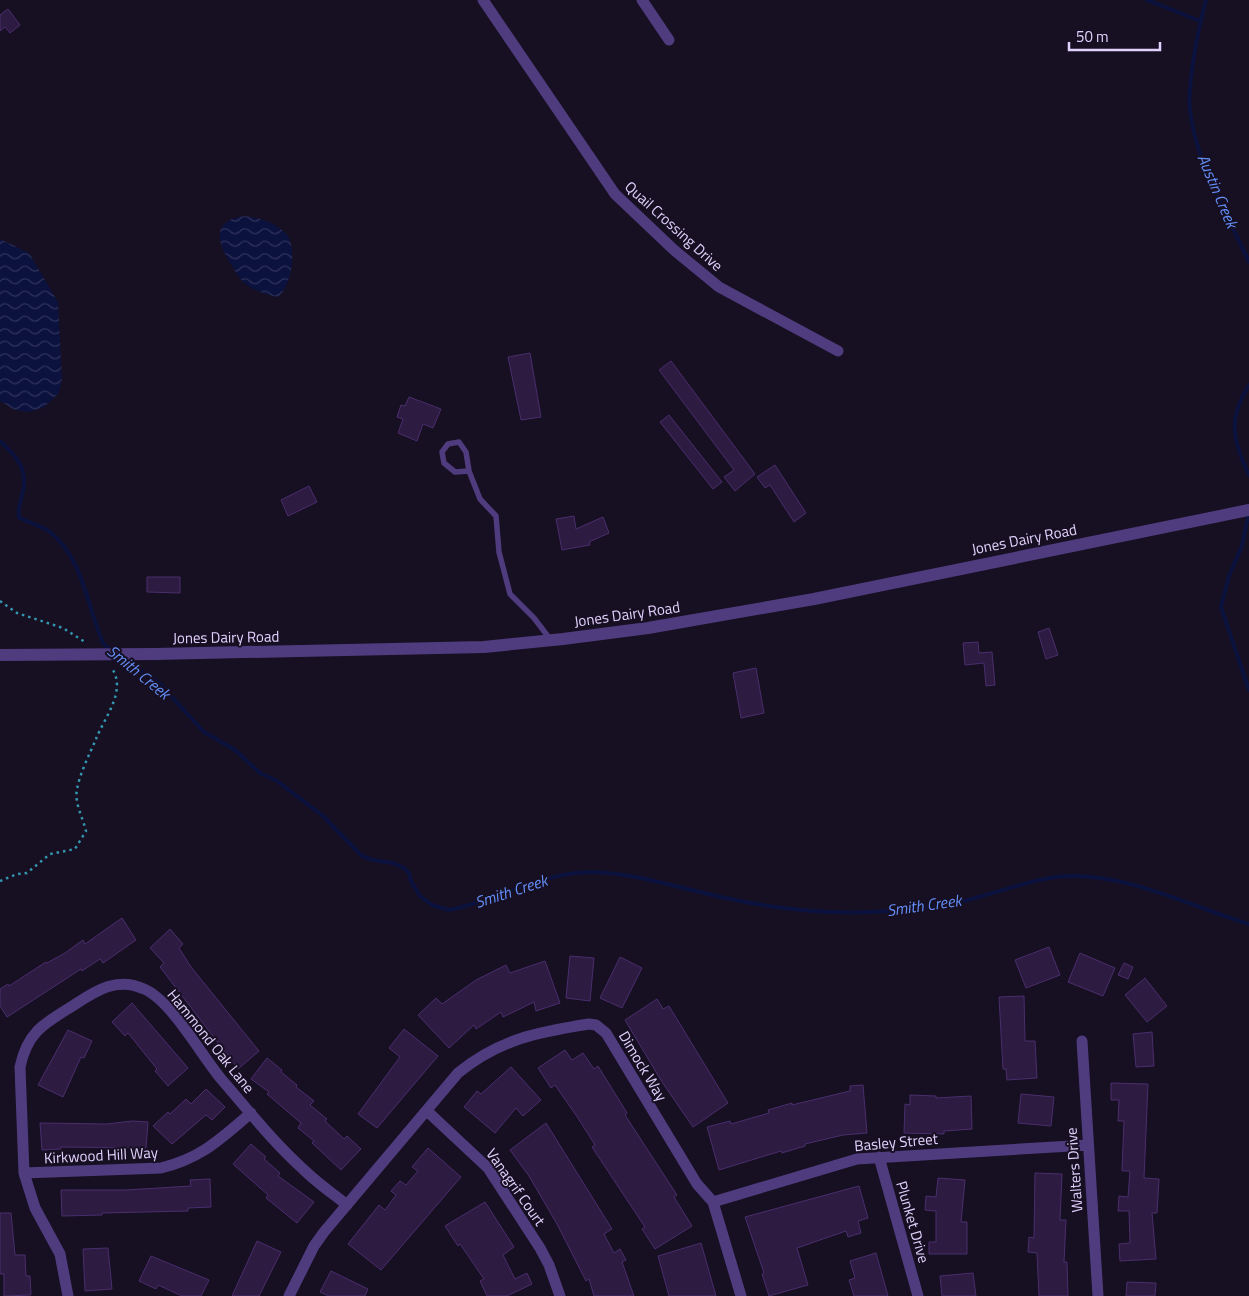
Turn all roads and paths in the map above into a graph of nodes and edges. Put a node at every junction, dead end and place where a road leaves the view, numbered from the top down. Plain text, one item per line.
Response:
1 (483, 0) edge
2 (642, 0) edge
3 (669, 40) dead end
4 (838, 351) dead end
5 (469, 471) junction
6 (1245, 511) edge
7 (0, 601) edge
8 (551, 641) junction
9 (91, 647) dead end
10 (0, 655) edge
11 (108, 663) dead end
12 (0, 881) edge
13 (1082, 1041) dead end
14 (427, 1111) junction
15 (251, 1113) junction
16 (1088, 1145) junction
17 (879, 1157) junction
18 (24, 1173) junction
19 (713, 1202) junction
20 (347, 1205) junction
21 (68, 1296) edge
22 (289, 1296) edge
23 (560, 1296) edge
24 (741, 1296) edge
25 (918, 1296) edge
26 (1098, 1296) edge

1 - 4 street, Quail Crossing Drive
2 - 3 street
5 - 5 lane
5 - 8 lane
6 - 8 street, Jones Dairy Road
7 - 9 path
8 - 10 street, Jones Dairy Road, bridge
11 - 12 path
13 - 16 street, Walters Drive
14 - 19 street, Dimock Way
14 - 20 street, Dimock Way
14 - 23 street, Vanagrif Court
15 - 18 street, Kirkwood Hill Way
15 - 18 street, Hammond Oak Lane
15 - 20 street, Hammond Oak Lane
16 - 17 street, Basley Street
16 - 26 street, Walters Drive
17 - 19 street, Basley Street
17 - 25 street, Plunket Drive
18 - 21 street, Hammond Oak Lane
19 - 24 street, Dimock Way
20 - 22 street, Dimock Way

